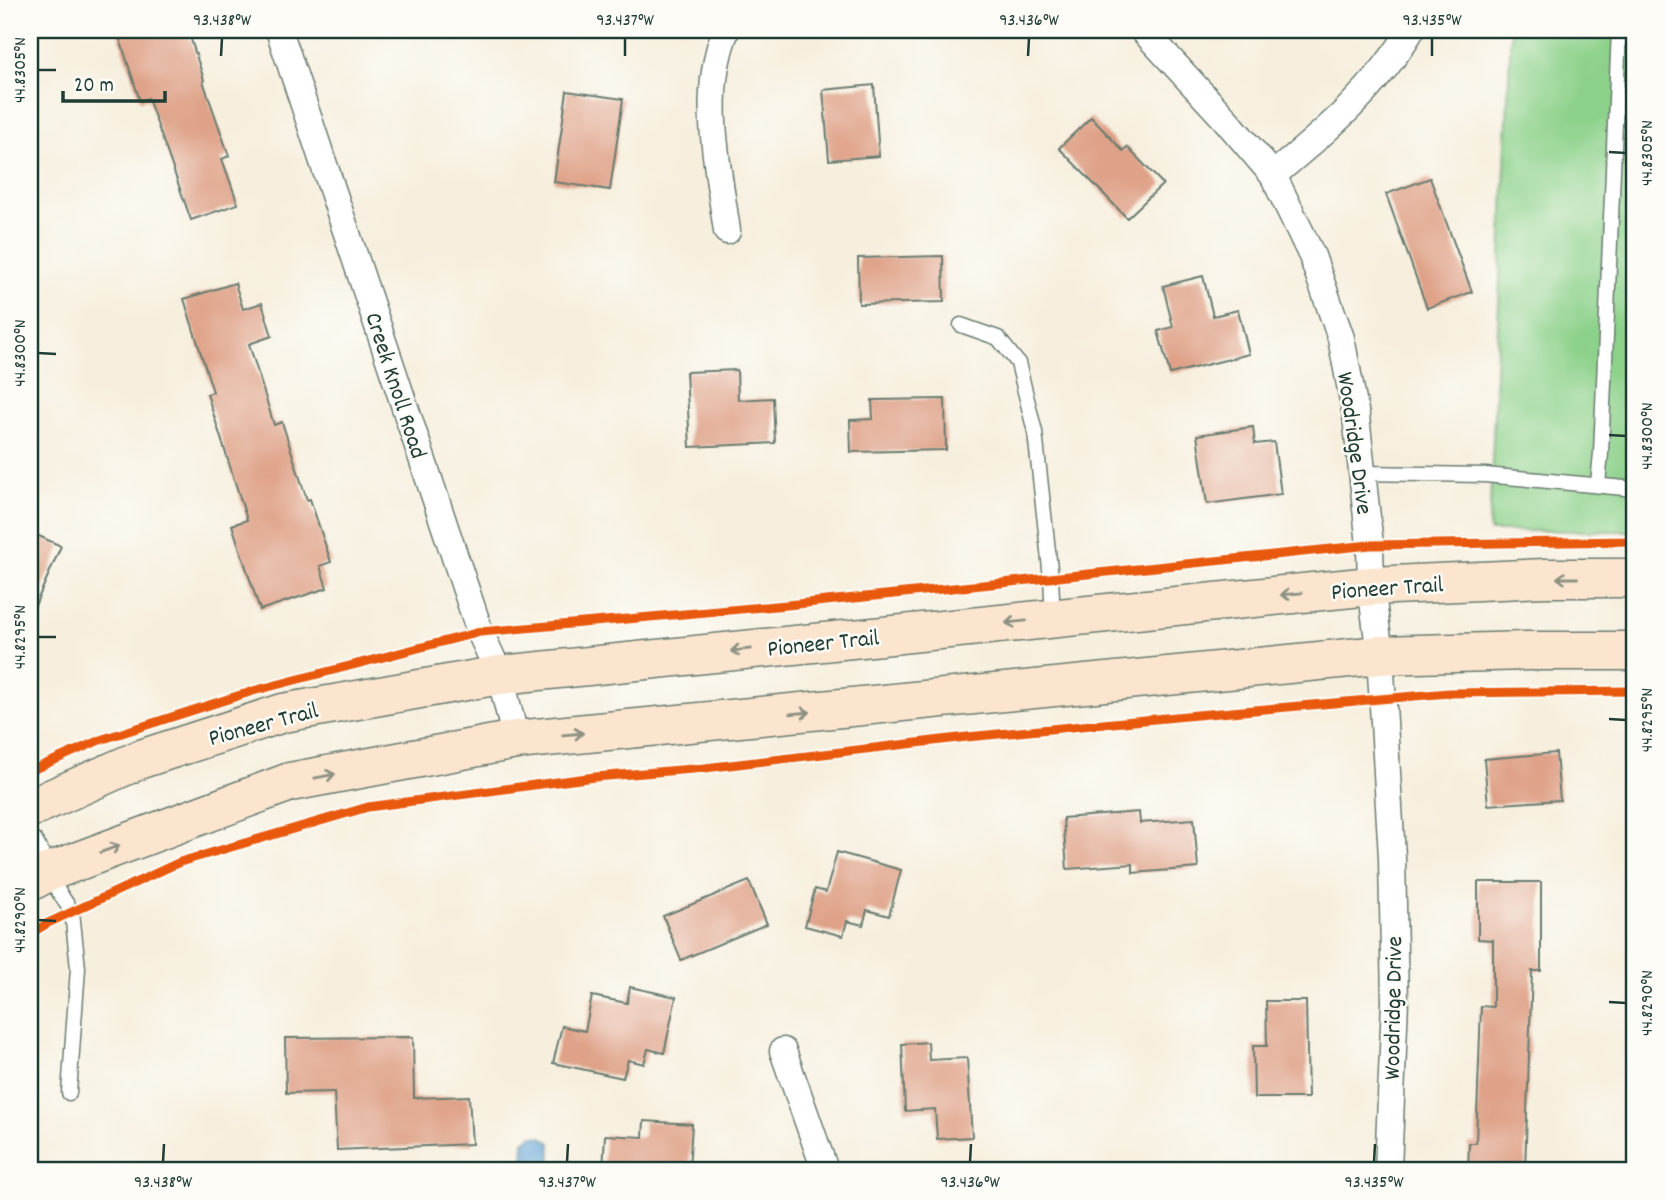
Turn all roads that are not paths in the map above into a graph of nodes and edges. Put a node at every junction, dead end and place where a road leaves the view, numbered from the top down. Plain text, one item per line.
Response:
1 (279, 30) edge
2 (726, 30) edge
3 (1143, 30) edge
4 (1411, 30) edge
5 (1619, 30) edge
6 (1273, 175) junction
7 (727, 232) dead end
8 (961, 325) dead end
9 (1363, 473) junction
10 (1598, 484) junction
11 (1635, 489) edge
12 (1635, 578) edge
13 (1371, 586) junction
14 (1053, 618) junction
15 (1635, 651) edge
16 (1380, 655) junction
17 (500, 675) junction
18 (516, 740) junction
19 (30, 808) edge
20 (35, 866) edge
21 (783, 1051) dead end
22 (69, 1093) dead end
23 (825, 1170) edge
24 (1388, 1170) edge

1 - 17 street, Creek Knoll Road
2 - 7 street
3 - 6 street, Woodridge Drive
4 - 6 street
5 - 10 lane
6 - 9 street, Woodridge Drive
8 - 14 lane
9 - 10 lane
9 - 13 street, Woodridge Drive
10 - 11 lane
12 -> 13 main road, Pioneer Trail
13 -> 14 main road, Pioneer Trail
13 - 16 street, Woodridge Drive
14 -> 17 main road, Pioneer Trail
15 - 16 main road
18 -> 16 main road
16 - 24 street, Woodridge Drive
17 - 18 street, Creek Knoll Road
17 - 19 main road, Pioneer Trail
20 -> 18 main road
20 - 22 lane
21 - 23 street

